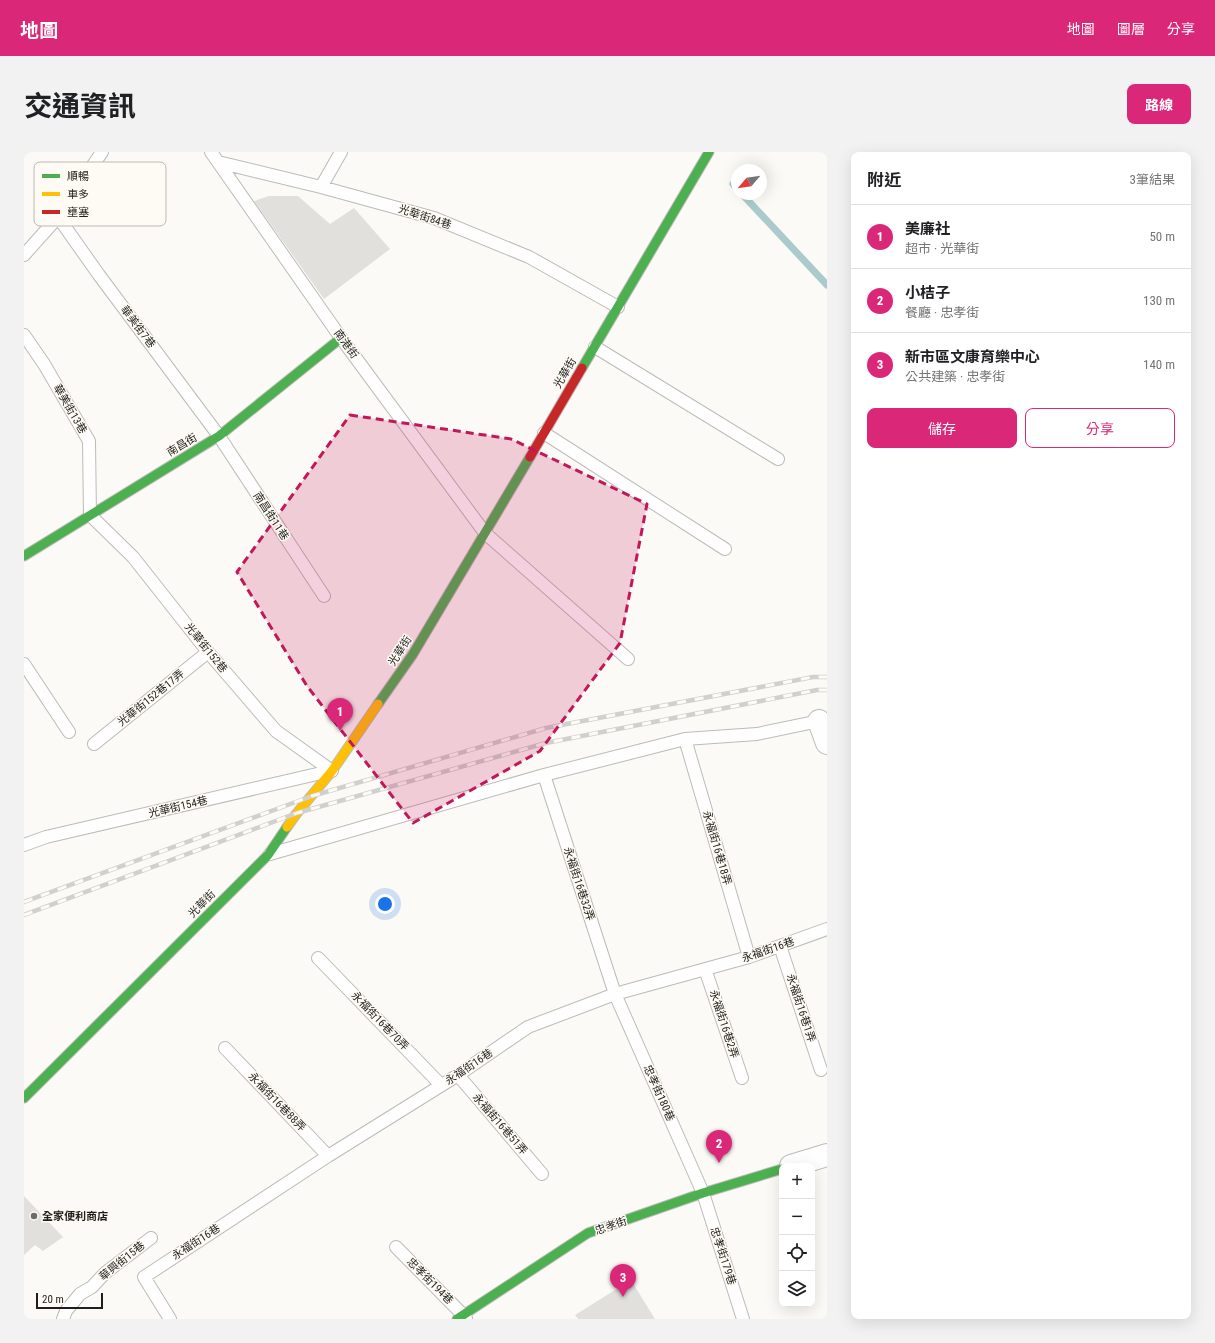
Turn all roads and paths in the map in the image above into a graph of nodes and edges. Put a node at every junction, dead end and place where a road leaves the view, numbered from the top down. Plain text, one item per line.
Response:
1 (102, 152) edge
2 (211, 152) edge
3 (341, 152) edge
4 (709, 152) edge
5 (95, 162) edge
6 (218, 162) junction
7 (322, 187) junction
8 (50, 226) edge
9 (64, 226) edge
10 (24, 255) edge
11 (618, 307) junction
12 (24, 334) edge
13 (341, 338) junction
14 (595, 347) junction
15 (544, 433) junction
16 (219, 436) junction
17 (778, 458) dead end
18 (90, 515) junction
19 (485, 533) junction
20 (725, 549) dead end
21 (26, 550) edge
22 (324, 596) dead end
23 (208, 652) junction
24 (628, 659) dead end
25 (24, 664) edge
26 (823, 720) edge
27 (69, 732) dead end
28 (684, 739) junction
29 (827, 743) edge
30 (94, 744) dead end
31 (332, 771) junction
32 (544, 775) junction
33 (24, 845) edge
34 (268, 855) junction
35 (827, 929) edge
36 (780, 946) junction
37 (749, 957) junction
38 (318, 958) dead end
39 (705, 969) junction
40 (615, 994) junction
41 (225, 1048) dead end
42 (821, 1070) dead end
43 (458, 1075) junction
44 (742, 1078) dead end
45 (441, 1085) junction
46 (24, 1098) edge
47 (827, 1155) edge
48 (328, 1156) junction
49 (801, 1163) edge
50 (779, 1170) edge
51 (542, 1174) dead end
52 (703, 1193) junction
53 (151, 1238) dead end
54 (396, 1247) dead end
55 (462, 1317) edge
56 (63, 1319) edge
57 (170, 1319) edge
58 (743, 1319) edge

1 - 5 lane
2 - 6 lane, 南港街
3 - 7 lane
4 - 11 street, 光華街
6 - 7 lane, 光華街84巷
6 - 13 lane, 南港街
7 - 11 lane, 光華街84巷
8 - 10 lane
9 - 16 lane, 華美街7巷
11 - 14 street, 光華街
12 - 18 lane, 華美街13巷
13 - 16 street, 南昌街
13 - 19 lane, 南港街
14 - 15 street, 光華街
14 - 17 lane
15 - 19 street, 光華街
15 - 20 lane
16 - 18 street, 南昌街
16 - 22 lane, 南昌街11巷
18 - 21 street, 南昌街
18 - 23 lane, 光華街152巷
19 - 24 lane, 南港街
19 - 31 street, 光華街
23 - 30 lane, 光華街152巷17弄
23 - 31 lane, 光華街152巷
25 - 27 lane
26 - 28 lane
26 - 29 street
28 - 32 lane
28 - 37 lane, 永福街16巷18弄
31 - 33 lane, 光華街154巷
31 - 34 street, 光華街
32 - 34 lane
32 - 40 lane, 永福街16巷32弄
34 - 46 street, 光華街
35 - 36 lane, 永福街16巷
36 - 37 lane, 永福街16巷
36 - 42 lane, 永福街16巷1弄
37 - 39 lane, 永福街16巷
38 - 45 lane, 永福街16巷70弄
39 - 40 lane, 永福街16巷
39 - 44 lane, 永福街16巷2弄
40 - 43 lane, 永福街16巷
40 - 52 lane, 忠孝街180巷
41 - 48 lane, 永福街16巷88弄
43 - 45 lane, 永福街16巷
43 - 51 lane, 永福街16巷51弄
45 - 48 lane, 永福街16巷
47 - 49 street
48 - 57 lane, 永福街16巷
50 - 52 street, 忠孝街
52 - 55 street, 忠孝街
52 - 58 lane, 忠孝街179巷
53 - 56 lane, 華興街15巷
54 - 55 lane, 忠孝街194巷

